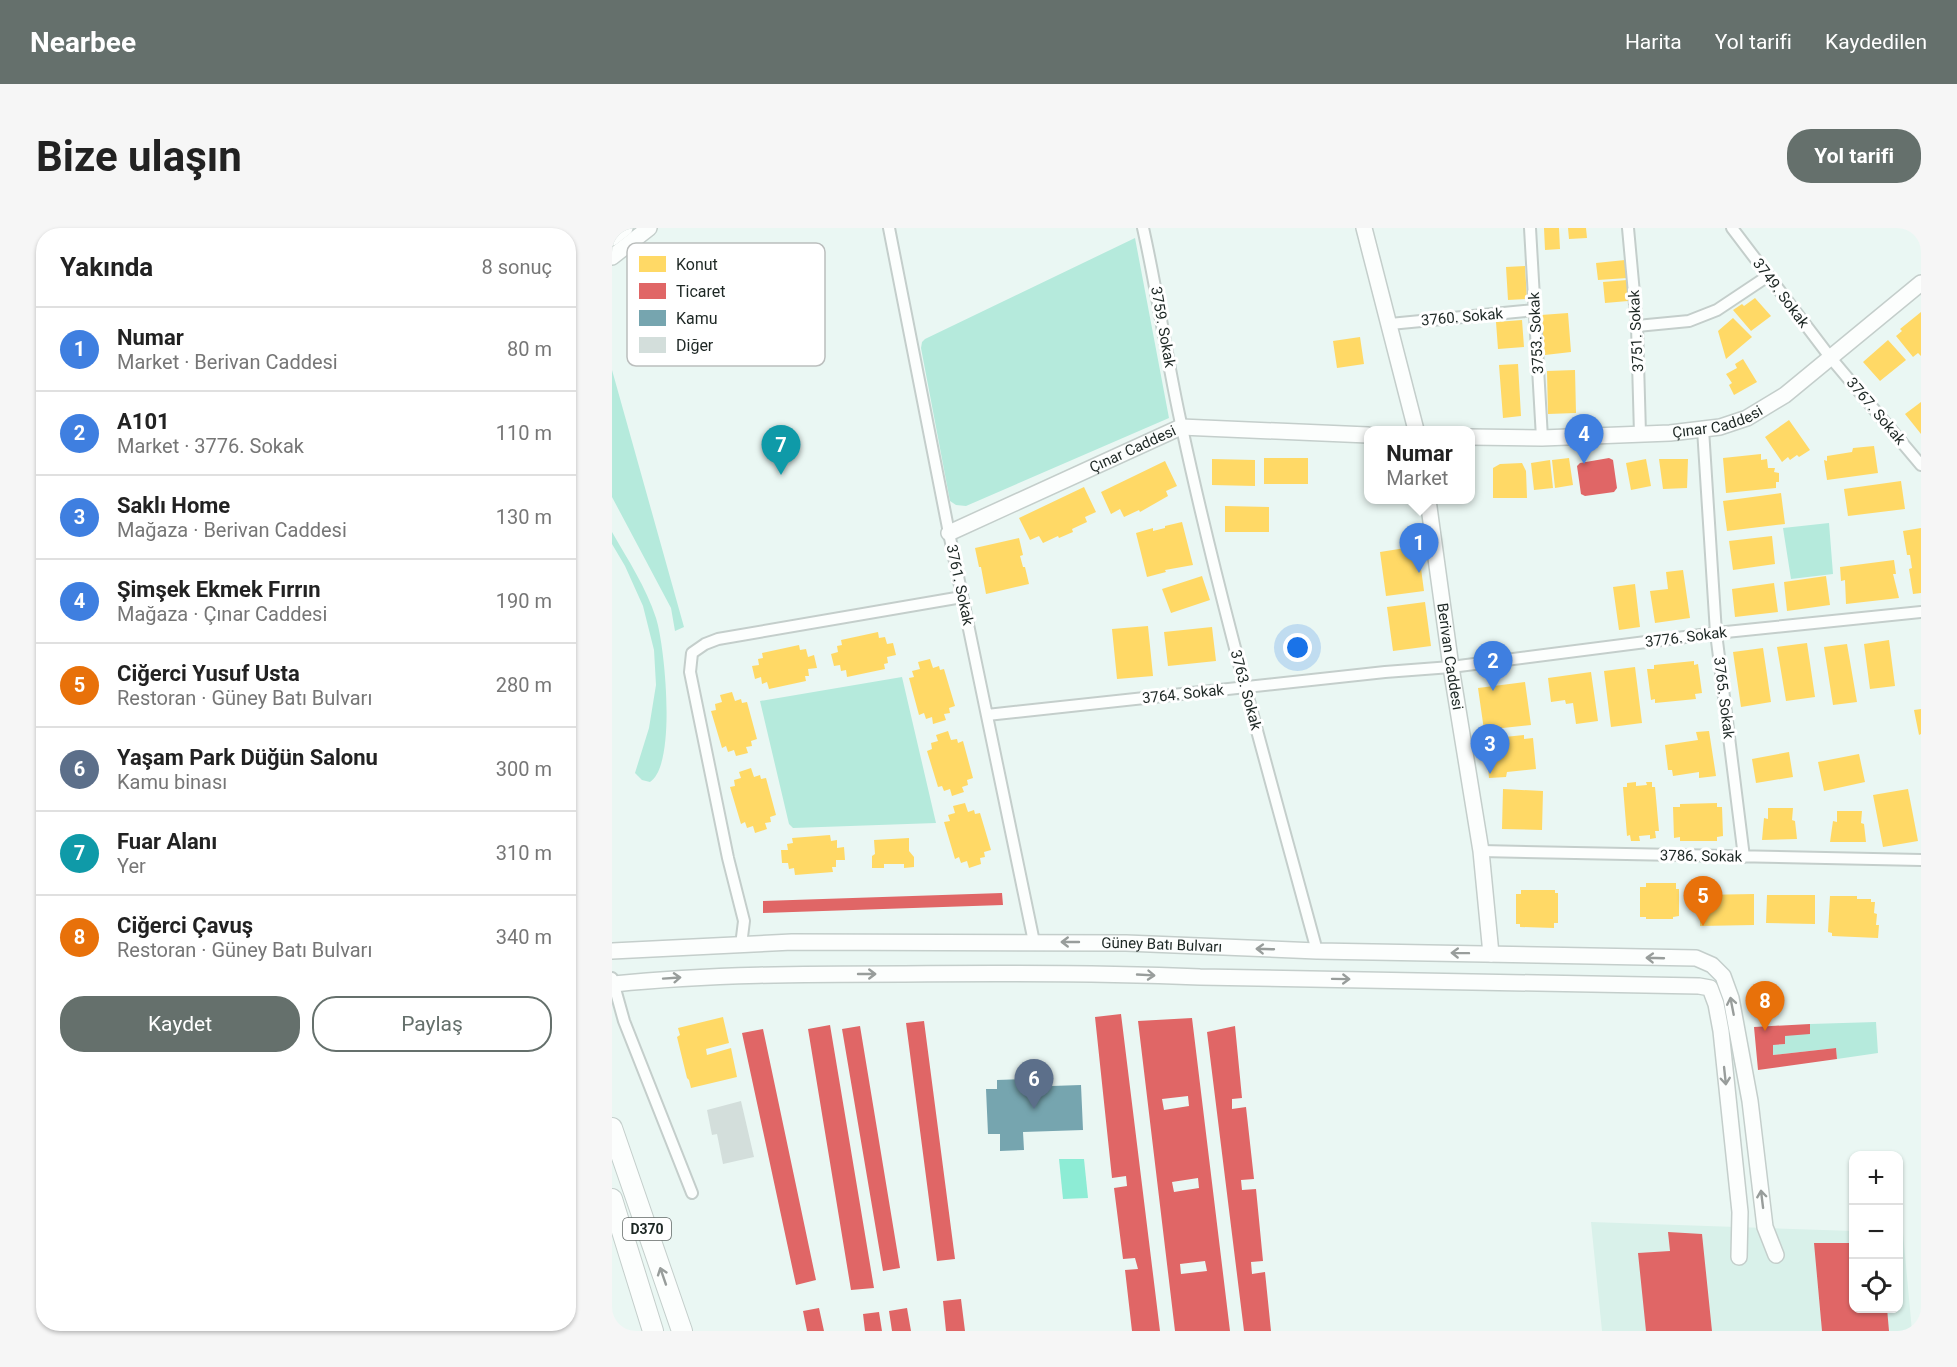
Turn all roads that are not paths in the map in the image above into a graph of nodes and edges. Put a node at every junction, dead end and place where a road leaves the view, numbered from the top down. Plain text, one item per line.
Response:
1 (625, 228) edge
2 (649, 228) edge
3 (889, 228) edge
4 (1143, 228) edge
5 (1364, 228) edge
6 (1530, 228) edge
7 (1628, 228) edge
8 (1732, 228) edge
9 (612, 238) edge
10 (630, 243) edge
11 (627, 245) edge
12 (612, 257) edge
13 (1768, 276) junction
14 (1921, 284) edge
15 (1535, 310) junction
16 (1390, 324) junction
17 (1637, 326) junction
18 (1830, 357) junction
19 (1415, 426) edge
20 (1181, 427) junction
21 (1703, 429) junction
22 (1640, 434) junction
23 (1364, 435) edge
24 (1475, 437) edge
25 (1542, 438) junction
26 (1919, 457) edge
27 (1429, 504) edge
28 (949, 533) junction
29 (962, 597) junction
30 (1921, 612) edge
31 (1716, 633) junction
32 (1451, 667) junction
33 (1246, 687) junction
34 (987, 715) junction
35 (1481, 851) junction
36 (1744, 857) junction
37 (1921, 860) edge
38 (1034, 942) junction
39 (741, 945) junction
40 (612, 951) edge
41 (1317, 951) junction
42 (1491, 954) junction
43 (613, 981) edge
44 (612, 1128) edge
45 (692, 1193) dead end
46 (612, 1199) edge
47 (1776, 1255) dead end
48 (1739, 1257) dead end
49 (653, 1331) edge
50 (682, 1331) edge

1 - 9 street
2 - 10 street
3 - 28 street, 3761. Sokak
4 - 20 street, 3759. Sokak
5 - 16 street
6 - 15 street, 3753. Sokak
7 - 17 street, 3751. Sokak
8 - 13 street, 3749. Sokak
11 - 12 street
13 - 17 street
13 - 18 street, 3749. Sokak
14 - 18 street, Çınar Caddesi
15 - 16 street, 3760. Sokak
15 - 25 street, 3753. Sokak
16 - 19 street
17 - 22 street, 3751. Sokak
18 - 21 street, Çınar Caddesi
18 - 26 street, 3767. Sokak
20 - 23 street, Çınar Caddesi
20 - 28 street, Çınar Caddesi
20 - 33 street, 3763. Sokak
21 - 22 street, Çınar Caddesi
21 - 31 street, 3765. Sokak
22 - 25 street, Çınar Caddesi
24 - 25 street, Çınar Caddesi
27 - 32 street, Berivan Caddesi
28 - 29 street, 3761. Sokak
29 - 34 street, 3761. Sokak
29 - 39 street
30 - 31 street, 3776. Sokak
31 - 32 street, 3776. Sokak
31 - 36 street, 3765. Sokak
32 - 33 street, 3764. Sokak
32 - 35 street, Berivan Caddesi
33 - 34 street, 3764. Sokak
33 - 41 street, 3763. Sokak
34 - 38 street, 3761. Sokak
35 - 36 street, 3786. Sokak
35 - 42 street, Berivan Caddesi
36 - 37 street, 3786. Sokak
38 - 39 street, Güney Batı Bulvarı
41 -> 38 street, Güney Batı Bulvarı
39 - 40 street, Güney Batı Bulvarı
42 -> 41 street, Güney Batı Bulvarı
47 -> 42 street, Güney Batı Bulvarı
43 - 45 street
43 -> 48 street, Güney Batı Bulvarı
50 -> 44 highway, D370
46 - 49 highway, D370

